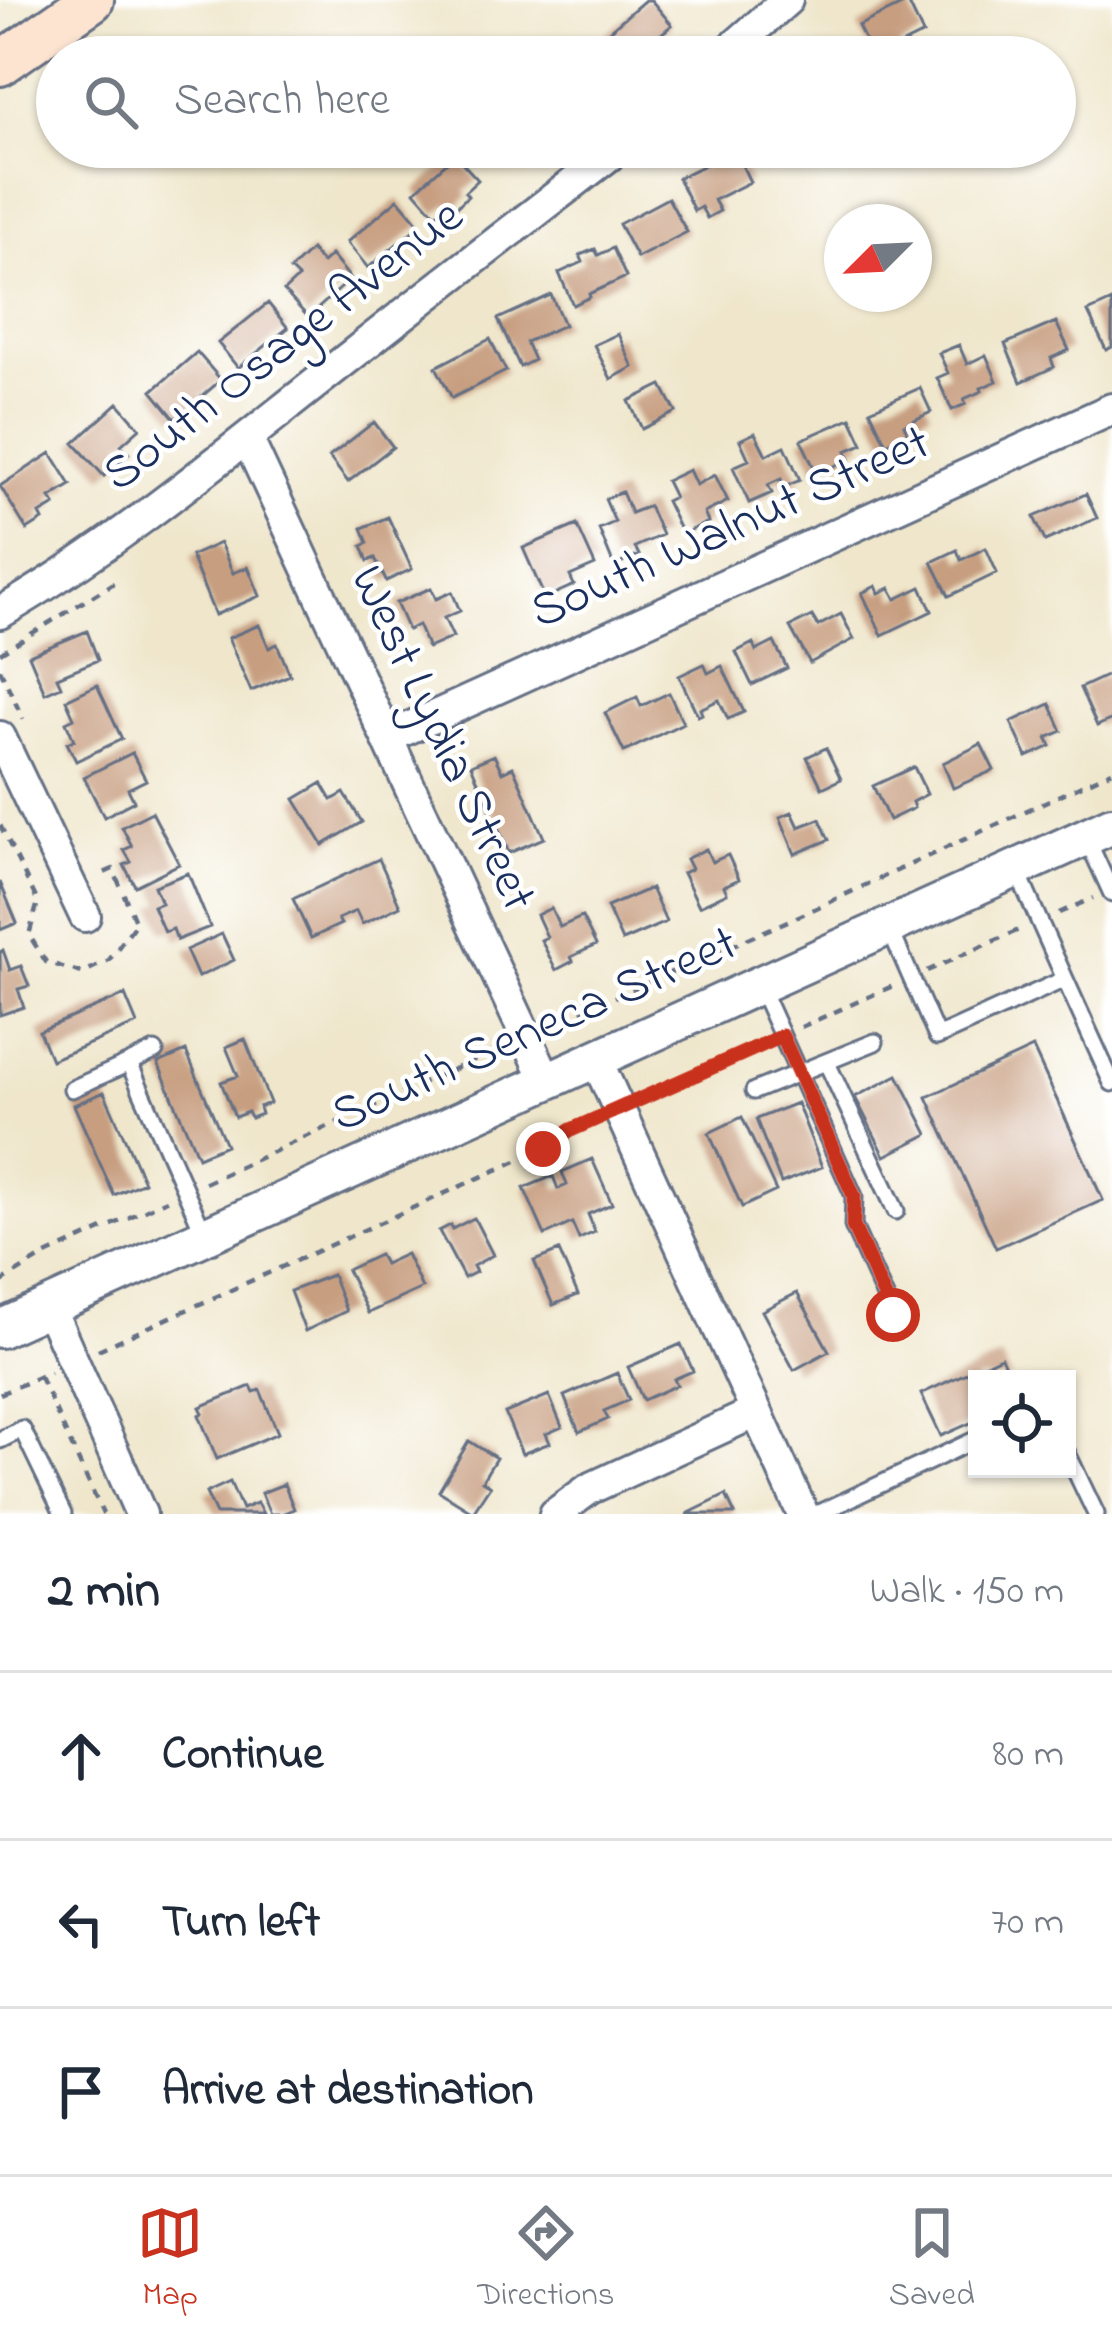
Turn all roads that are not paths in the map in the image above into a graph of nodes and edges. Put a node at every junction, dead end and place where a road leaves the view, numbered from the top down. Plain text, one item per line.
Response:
1 (92, 0) edge
2 (788, 0) edge
3 (40, 36) edge
4 (746, 36) edge
5 (36, 39) edge
6 (0, 64) edge
7 (593, 168) edge
8 (1111, 412) edge
9 (248, 438) junction
10 (0, 613) edge
11 (0, 737) edge
12 (389, 737) junction
13 (1099, 831) edge
14 (1016, 869) junction
15 (1111, 892) edge
16 (85, 916) dead end
17 (889, 927) junction
18 (1065, 979) junction
19 (759, 985) junction
20 (875, 1042) dead end
21 (155, 1051) dead end
22 (596, 1059) junction
23 (129, 1063) junction
24 (827, 1063) junction
25 (799, 1075) junction
26 (548, 1081) junction
27 (1112, 1084) edge
28 (72, 1089) dead end
29 (754, 1091) dead end
30 (896, 1211) dead end
31 (206, 1236) junction
32 (49, 1307) junction
33 (893, 1315) dead end
34 (0, 1329) edge
35 (757, 1412) junction
36 (0, 1440) edge
37 (968, 1443) edge
38 (1076, 1472) edge
39 (63, 1514) edge
40 (141, 1514) edge
41 (555, 1514) edge
42 (803, 1514) edge
43 (817, 1514) edge
44 (1096, 1514) edge

1 - 3 main road
2 - 4 street
5 - 6 main road
7 - 9 street, South Osage Avenue
8 - 12 street, South Walnut Street
9 - 10 street, South Osage Avenue
9 - 12 street, West Lydia Street
11 - 16 street
12 - 26 street, West Lydia Street
13 - 14 street, South Seneca Street
13 - 15 lane
14 - 17 street, South Seneca Street
14 - 18 lane
17 - 18 lane
17 - 19 street, South Seneca Street
18 - 27 lane
19 - 22 street, South Seneca Street
19 - 25 lane
20 - 24 lane
21 - 23 lane
22 - 26 street, South Seneca Street
22 - 35 street
23 - 28 lane
23 - 31 lane
24 - 25 lane
24 - 30 lane
25 - 29 lane
25 - 33 lane
26 - 31 street, South Seneca Street
31 - 32 street, South Seneca Street
32 - 34 street, South Seneca Street
32 - 40 street
35 - 41 street
35 - 42 street
36 - 39 lane
37 - 43 lane
38 - 44 lane

